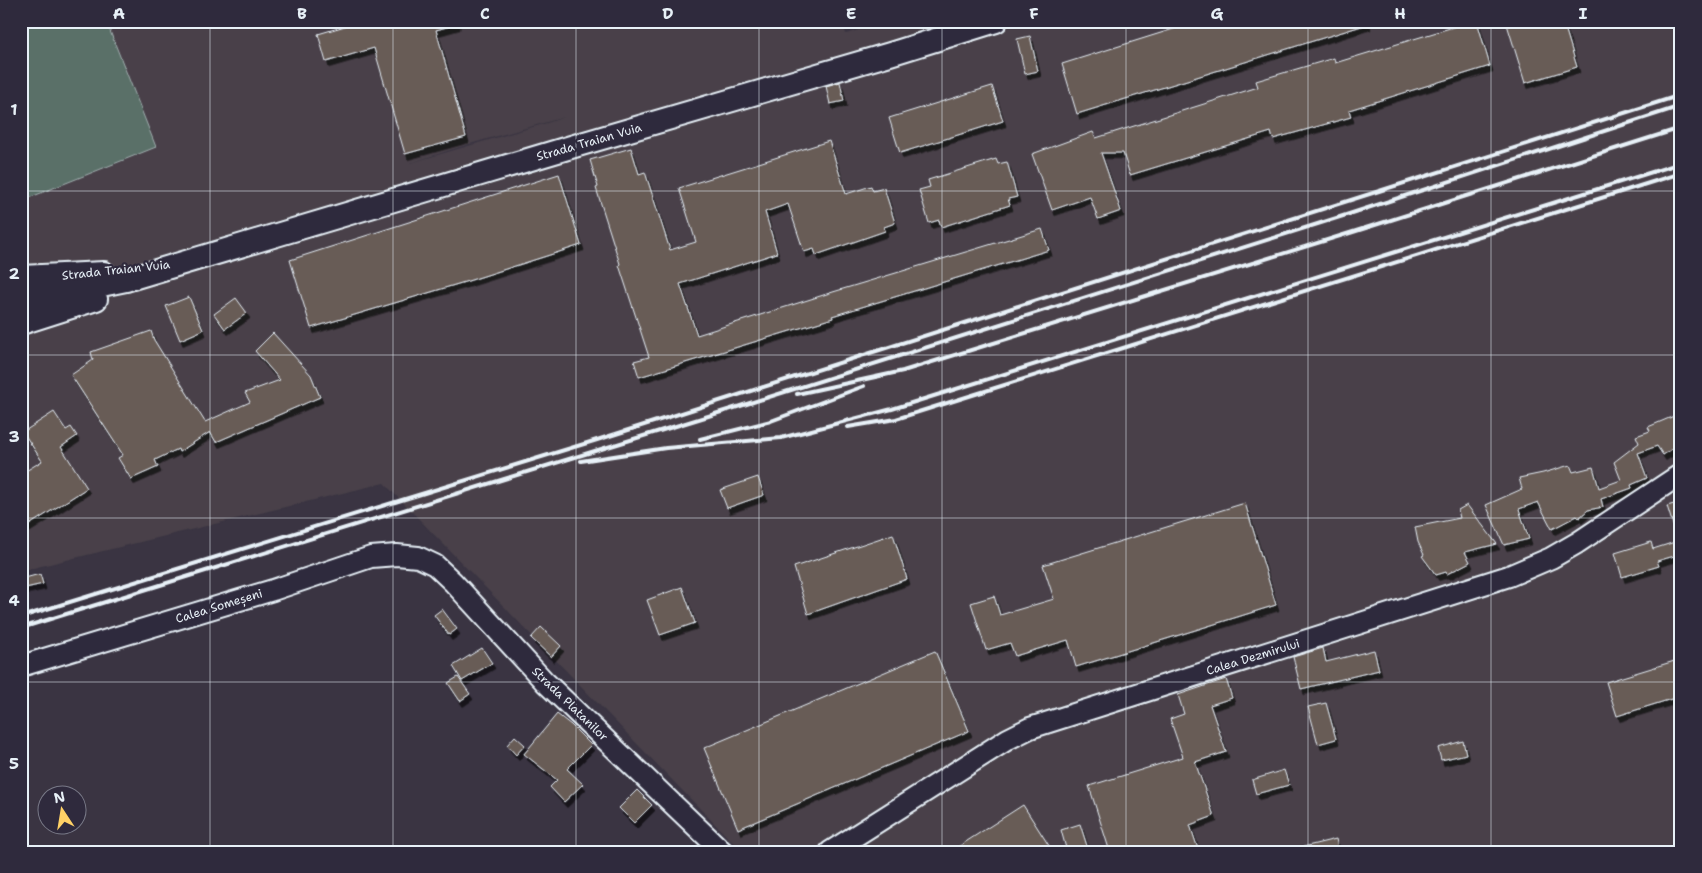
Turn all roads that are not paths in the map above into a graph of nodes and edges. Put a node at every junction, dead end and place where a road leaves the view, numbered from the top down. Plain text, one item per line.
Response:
1 (996, 21) edge
2 (182, 263) junction
3 (21, 277) edge
4 (21, 299) edge
5 (21, 323) edge
6 (1681, 474) edge
7 (418, 557) joint
8 (21, 666) edge
9 (723, 852) edge
10 (830, 852) edge

1 - 2 main road, Strada Traian Vuia
2 - 3 main road, Strada Traian Vuia
2 - 4 main road, Strada Traian Vuia
2 - 5 main road
6 - 10 main road, Calea Dezmirului
7 - 8 main road, Calea Someșeni
7 - 9 main road, Strada Platanilor

